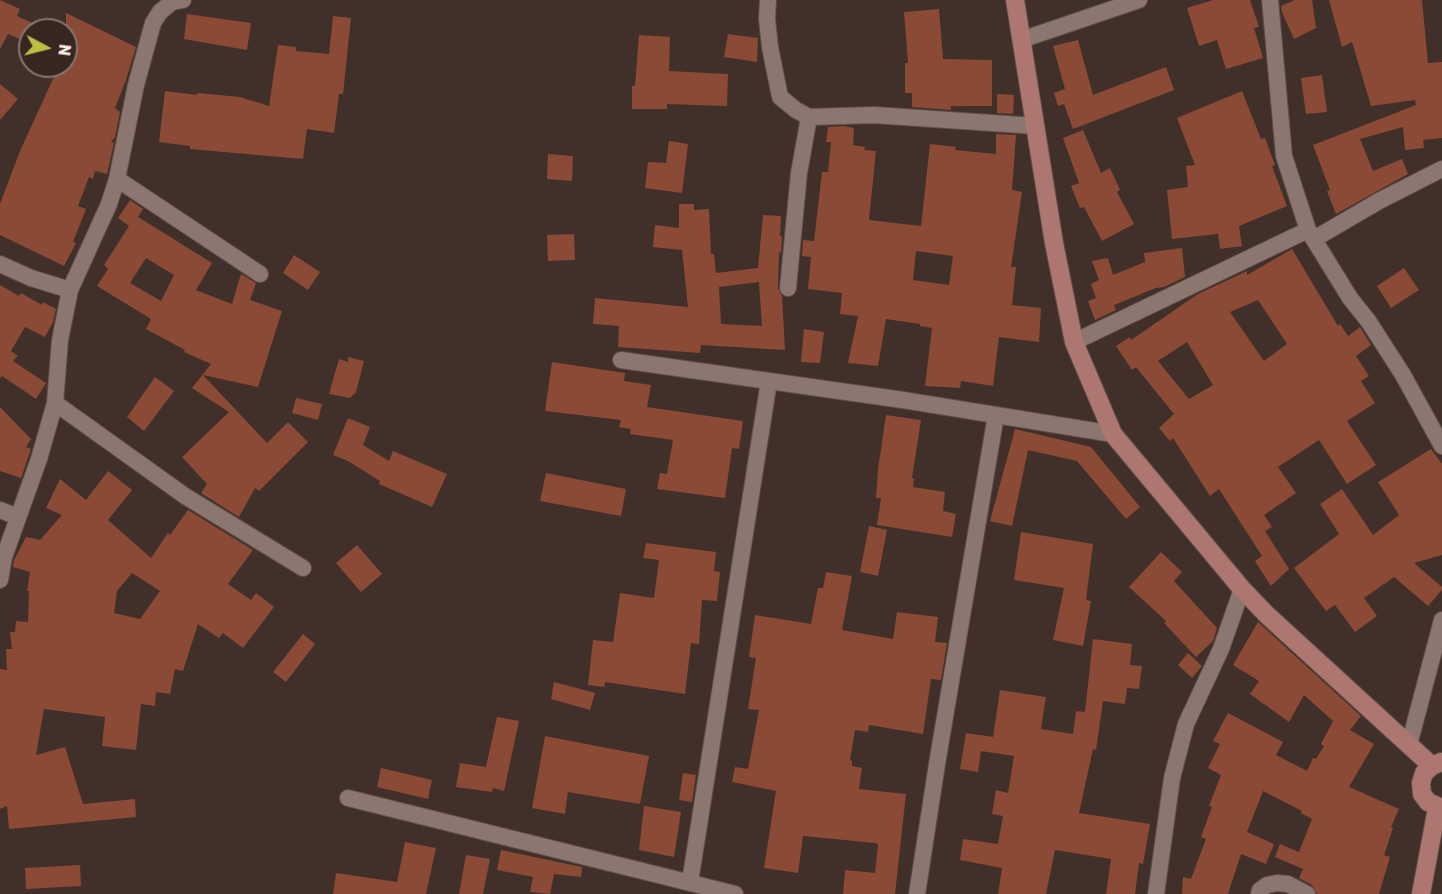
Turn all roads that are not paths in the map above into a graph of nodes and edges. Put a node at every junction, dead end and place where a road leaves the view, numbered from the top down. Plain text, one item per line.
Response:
1 (183, 0) edge
2 (768, 0) edge
3 (1015, 0) edge
4 (1139, 0) edge
5 (1270, 0) edge
6 (1021, 40) junction
7 (809, 117) junction
8 (1036, 126) junction
9 (1442, 169) edge
10 (117, 179) junction
11 (1311, 234) junction
12 (0, 264) edge
13 (261, 274) dead end
14 (788, 288) dead end
15 (70, 290) junction
16 (1074, 342) junction
17 (621, 360) dead end
18 (770, 381) junction
19 (55, 404) junction
20 (996, 415) junction
21 (1113, 434) junction
22 (1442, 446) edge
23 (0, 510) edge
24 (18, 518) junction
25 (303, 568) dead end
26 (0, 580) edge
27 (1242, 589) junction
28 (1442, 620) edge
29 (1409, 745) junction
30 (1437, 764) edge
31 (348, 798) dead end
32 (1439, 808) edge
33 (690, 882) junction
34 (735, 894) edge
35 (917, 894) edge
36 (1156, 894) edge
37 (1259, 894) edge
38 (1307, 894) edge
39 (1421, 894) edge

1 - 10 street
2 - 7 street
3 - 6 street
4 - 6 street
5 - 11 street
6 - 8 street
7 - 8 street
7 - 14 street
8 - 16 street
9 - 11 street
10 - 13 street
10 - 15 street
11 - 16 street
11 - 22 street
12 - 15 street
15 - 19 street
16 - 21 street
17 - 18 street
18 - 20 street
18 - 33 street
19 - 24 street
19 - 25 street
20 - 21 street
20 - 35 street
21 - 27 street
23 - 24 street
24 - 26 street
27 - 29 street
27 - 36 street
28 - 29 street
29 - 30 street
30 - 32 street
31 - 33 street
32 - 39 street
33 - 34 street
37 - 38 street

